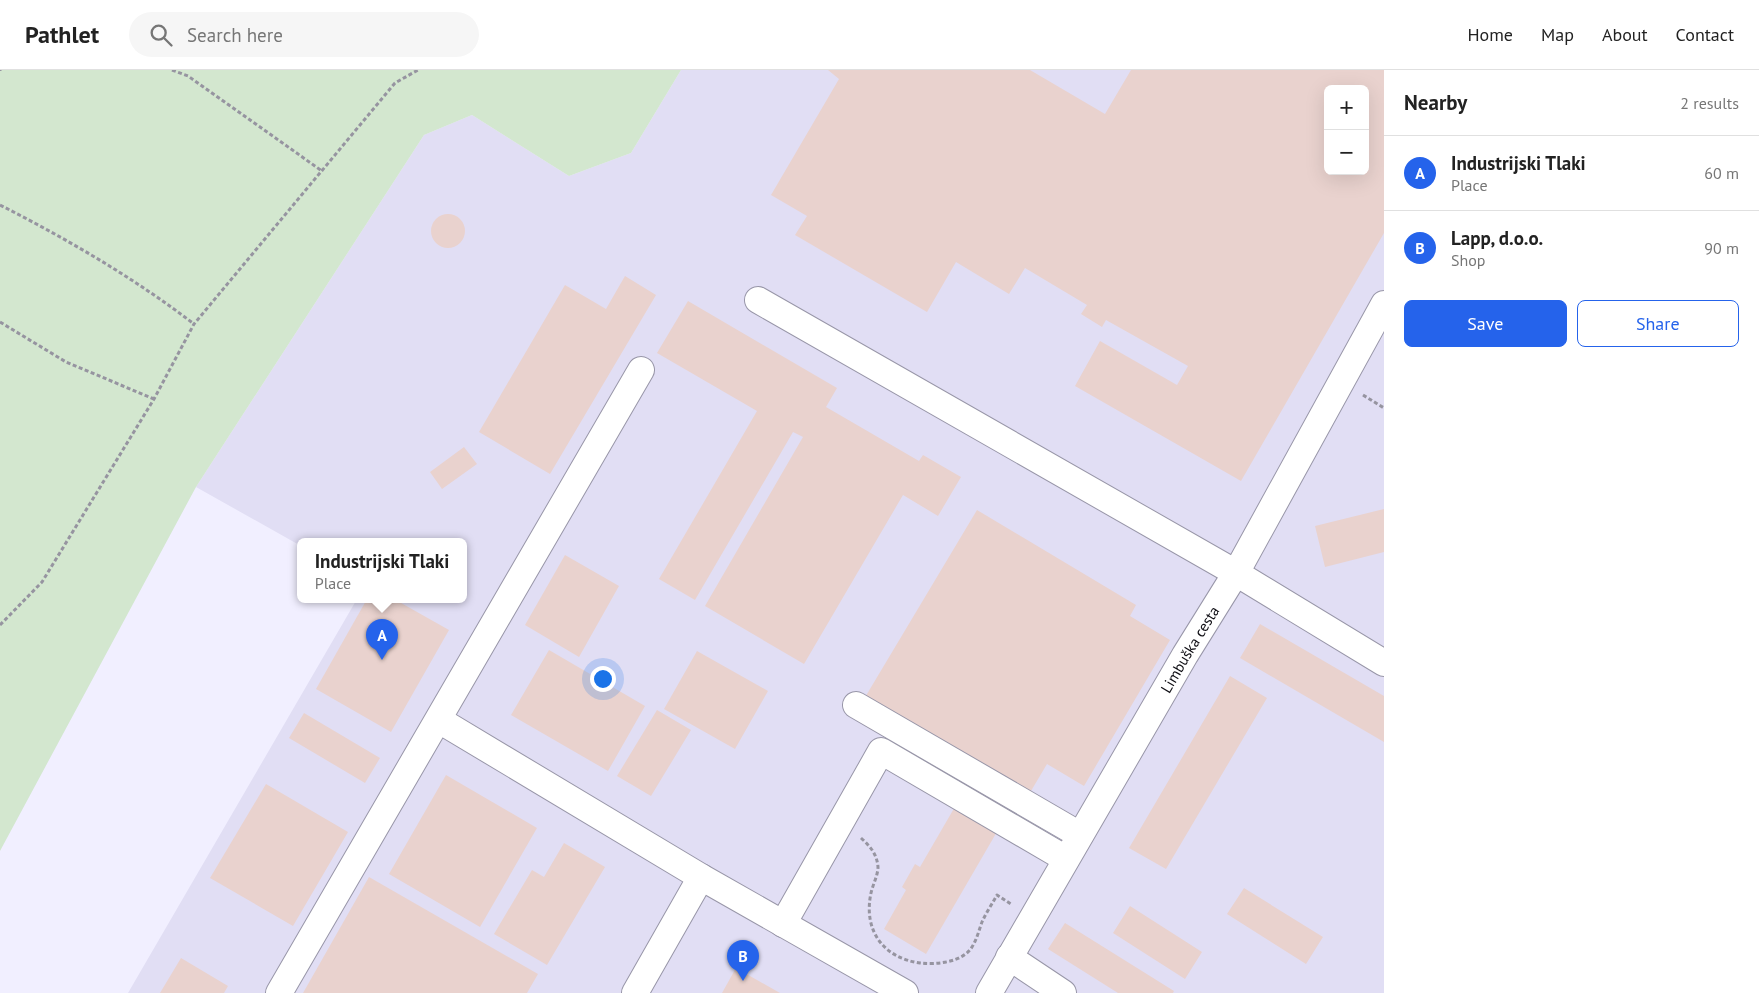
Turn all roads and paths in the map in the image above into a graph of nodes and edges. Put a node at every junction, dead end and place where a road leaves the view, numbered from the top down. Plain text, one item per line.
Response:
1 (172, 70) edge
2 (407, 70) edge
3 (418, 70) edge
4 (410, 74) junction
5 (322, 171) junction
6 (0, 205) edge
7 (758, 300) dead end
8 (1384, 304) edge
9 (0, 322) edge
10 (194, 324) junction
11 (641, 370) dead end
12 (154, 399) junction
13 (1236, 573) junction
14 (0, 625) edge
15 (1384, 663) edge
16 (856, 705) dead end
17 (439, 720) junction
18 (839, 826) junction
19 (1080, 835) junction
20 (1066, 859) junction
21 (701, 877) junction
22 (1033, 916) junction
23 (783, 924) junction
24 (1010, 957) junction
25 (278, 993) edge
26 (635, 993) edge
27 (905, 993) edge
28 (989, 993) edge
29 (1063, 993) edge

1 - 5 path
2 - 4 path
3 - 4 path
4 - 5 path
5 - 10 path
6 - 10 path
7 - 13 street
8 - 13 street, Limbuška cesta
9 - 12 path
10 - 12 path
11 - 17 street
12 - 14 path
13 - 15 street
13 - 19 street, Limbuška cesta
16 - 19 street
17 - 21 street
17 - 25 street
18 - 20 street
18 - 22 path
18 - 23 street
19 - 20 street, Limbuška cesta
20 - 22 street, Limbuška cesta
21 - 23 street
21 - 26 street
22 - 24 street, Limbuška cesta
23 - 27 street
24 - 28 street, Limbuška cesta
24 - 29 street

